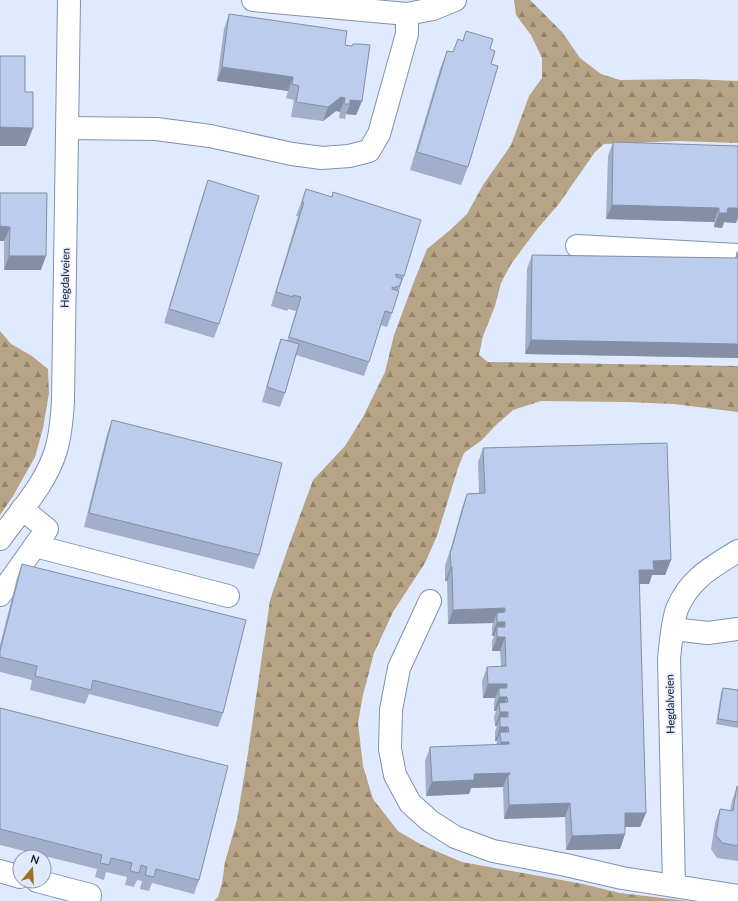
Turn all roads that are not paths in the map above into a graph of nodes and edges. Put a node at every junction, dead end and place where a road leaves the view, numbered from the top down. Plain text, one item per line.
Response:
1 (69, 0) edge
2 (253, 0) edge
3 (455, 0) edge
4 (407, 14) junction
5 (68, 128) junction
6 (577, 246) dead end
7 (738, 255) edge
8 (22, 509) junction
9 (0, 539) edge
10 (35, 546) junction
11 (738, 550) edge
12 (0, 594) edge
13 (228, 596) dead end
14 (430, 601) dead end
15 (673, 629) junction
16 (738, 629) edge
17 (0, 871) edge
18 (12, 874) edge
19 (52, 885) edge
20 (674, 886) junction
21 (738, 896) edge
22 (88, 901) edge

1 - 5 street, Hegdalveien
2 - 4 street
3 - 4 street
4 - 5 street
5 - 8 street, Hegdalveien
6 - 7 street
8 - 9 street, Hegdalveien
8 - 10 street
10 - 12 street
10 - 13 street
11 - 15 street, Hegdalveien
14 - 20 street
15 - 16 street
15 - 20 street, Hegdalveien
17 - 18 street
19 - 22 street
20 - 21 street

